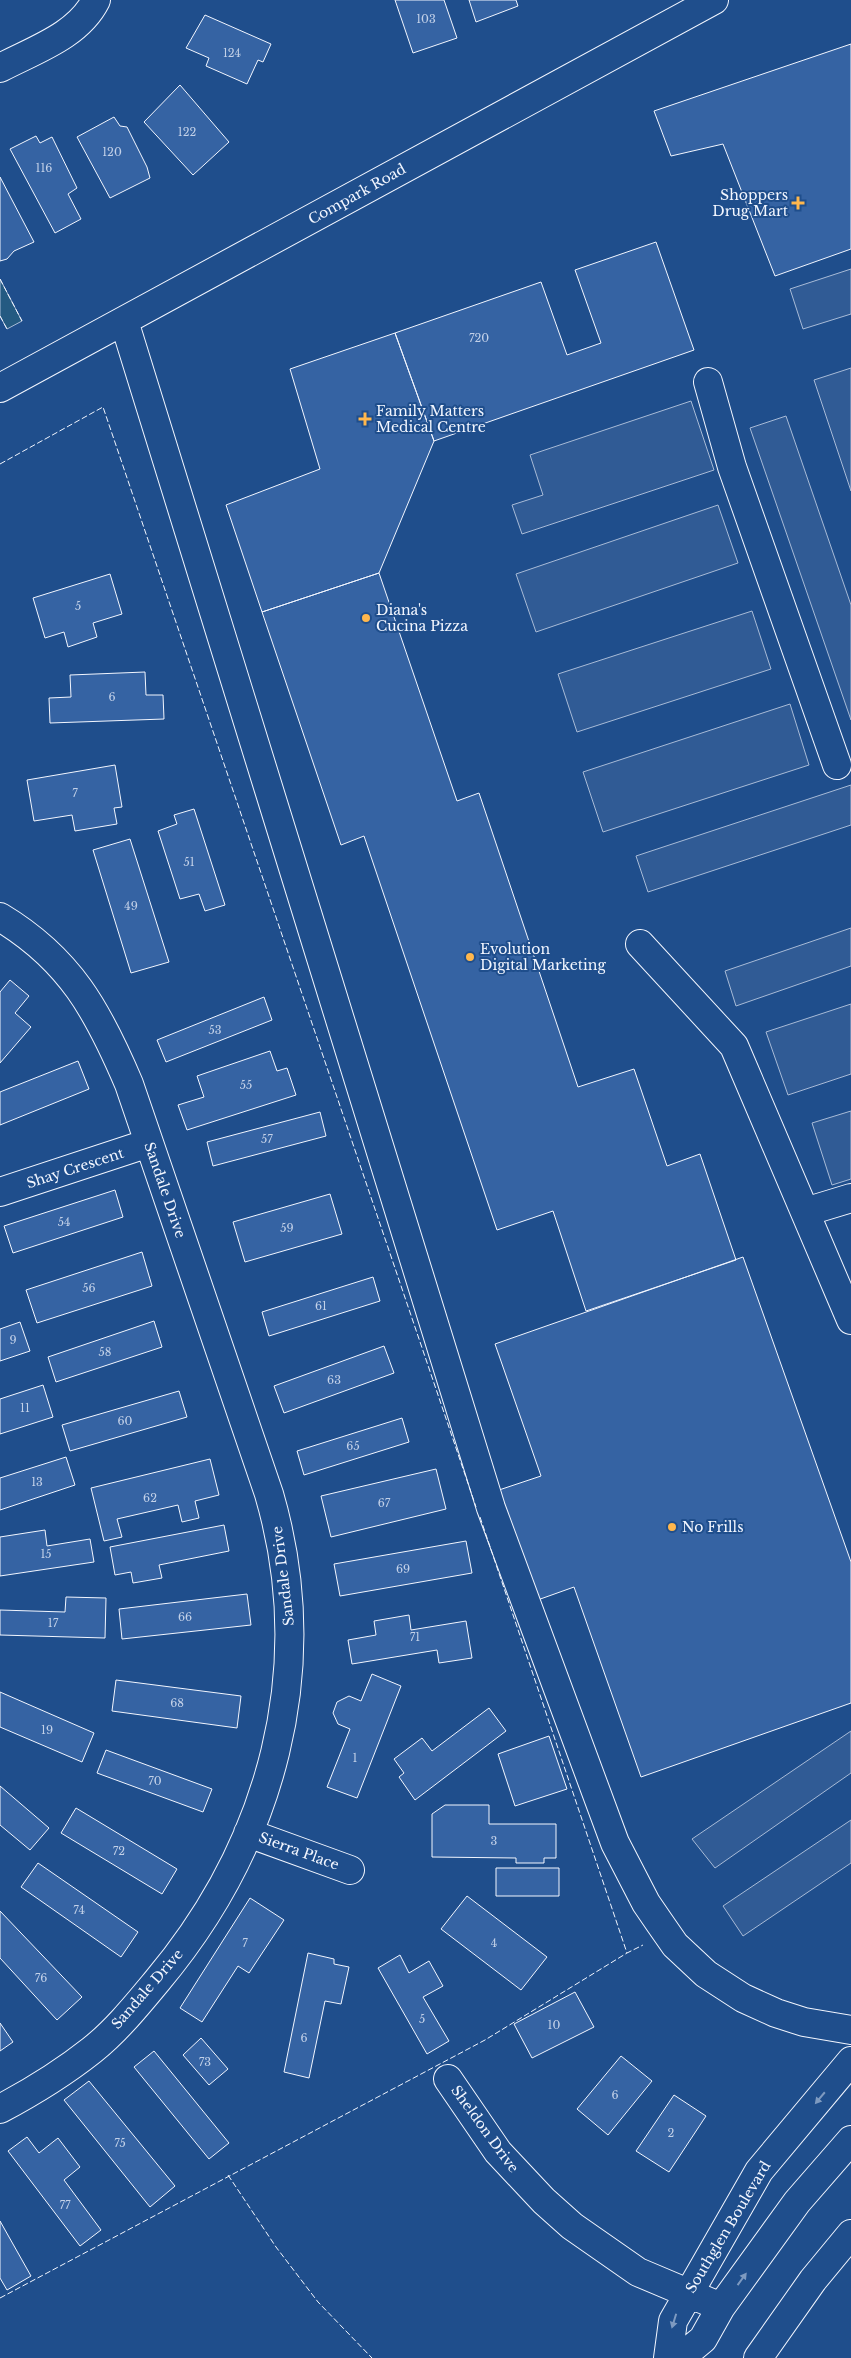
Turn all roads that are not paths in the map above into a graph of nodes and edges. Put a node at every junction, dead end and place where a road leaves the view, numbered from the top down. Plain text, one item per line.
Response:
1 (96, 0) edge
2 (714, 0) edge
3 (0, 68) edge
4 (124, 321) junction
5 (708, 382) dead end
6 (0, 388) edge
7 (837, 764) dead end
8 (0, 916) edge
9 (640, 944) dead end
10 (149, 1143) junction
11 (0, 1192) edge
12 (851, 1198) edge
13 (805, 1212) junction
14 (851, 1320) edge
15 (248, 1833) junction
16 (350, 1870) dead end
17 (851, 2030) edge
18 (851, 2061) edge
19 (448, 2079) dead end
20 (0, 2109) edge
21 (851, 2140) edge
22 (851, 2234) edge
23 (688, 2292) junction
24 (721, 2307) junction
25 (668, 2358) edge
26 (680, 2358) edge
27 (758, 2358) edge

1 - 3 street
2 - 4 street, Compark Road
4 - 6 street, Compark Road
4 - 17 street
5 - 7 street
8 - 10 street, Sandale Drive
9 - 13 street
10 - 11 street, Shay Crescent
10 - 15 street, Sandale Drive
12 - 13 street
13 - 14 street
15 - 16 street, Sierra Place
15 - 20 street, Sandale Drive
18 -> 23 street, Southglen Boulevard
19 - 23 street, Sheldon Drive
24 -> 21 street
22 - 27 street
23 - 24 street, Sheldon Drive
23 -> 25 street, Southglen Boulevard
24 - 26 street

